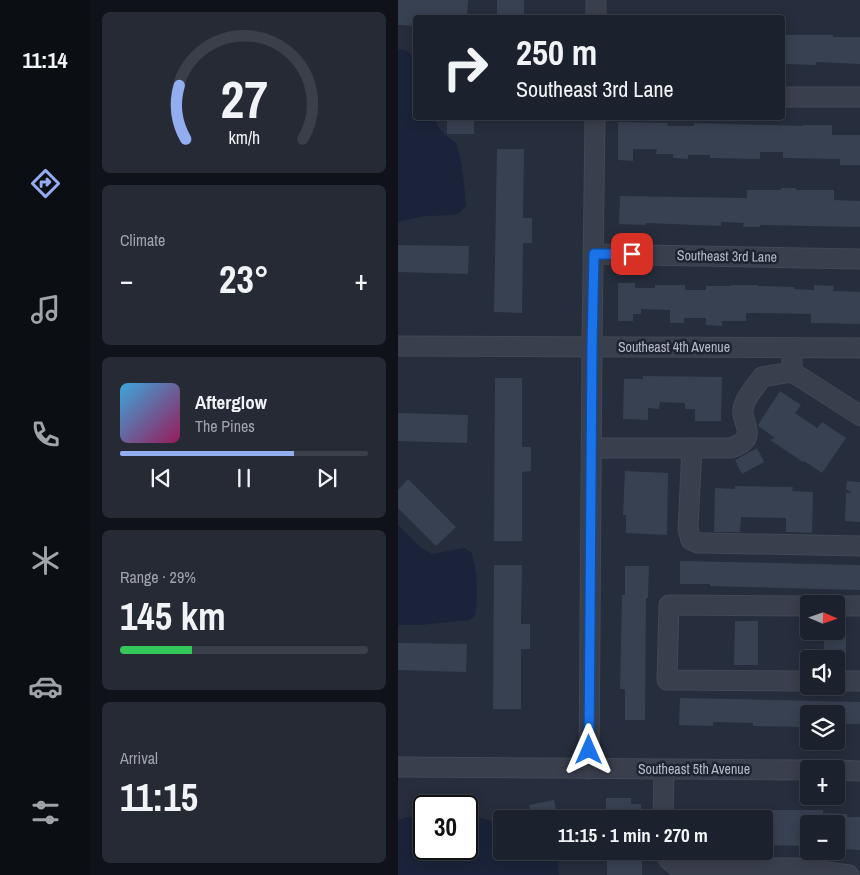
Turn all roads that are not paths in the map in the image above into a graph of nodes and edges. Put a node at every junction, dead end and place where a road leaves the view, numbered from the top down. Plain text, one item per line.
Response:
1 (596, 0) edge
2 (596, 15) edge
3 (785, 97) edge
4 (860, 97) edge
5 (595, 120) edge
6 (594, 254) junction
7 (860, 259) edge
8 (398, 346) edge
9 (592, 346) junction
10 (792, 348) junction
11 (860, 348) edge
12 (792, 372) junction
13 (860, 416) edge
14 (591, 448) junction
15 (692, 448) junction
16 (860, 546) edge
17 (800, 606) edge
18 (846, 606) edge
19 (860, 606) edge
20 (800, 681) edge
21 (845, 681) edge
22 (860, 681) edge
23 (398, 767) edge
24 (589, 769) junction
25 (664, 769) junction
26 (800, 770) edge
27 (845, 770) edge
28 (860, 771) edge
29 (663, 810) edge
30 (670, 860) edge
31 (849, 875) edge

1 - 2 street
3 - 4 street
5 - 6 street
6 - 7 street, Southeast 3rd Lane
6 - 9 street
8 - 9 street, Southeast 4th Avenue
9 - 10 street, Southeast 4th Avenue
9 - 14 street
10 - 11 street, Southeast 4th Avenue
10 - 12 street
12 - 13 street
12 - 15 street
14 - 15 street
14 - 24 street
15 - 16 street
17 - 20 street
18 - 19 street
21 - 22 street
23 - 24 street, Southeast 5th Avenue
24 - 25 street, Southeast 5th Avenue
25 - 26 street, Southeast 5th Avenue
25 - 29 street
27 - 28 street
30 - 31 street

